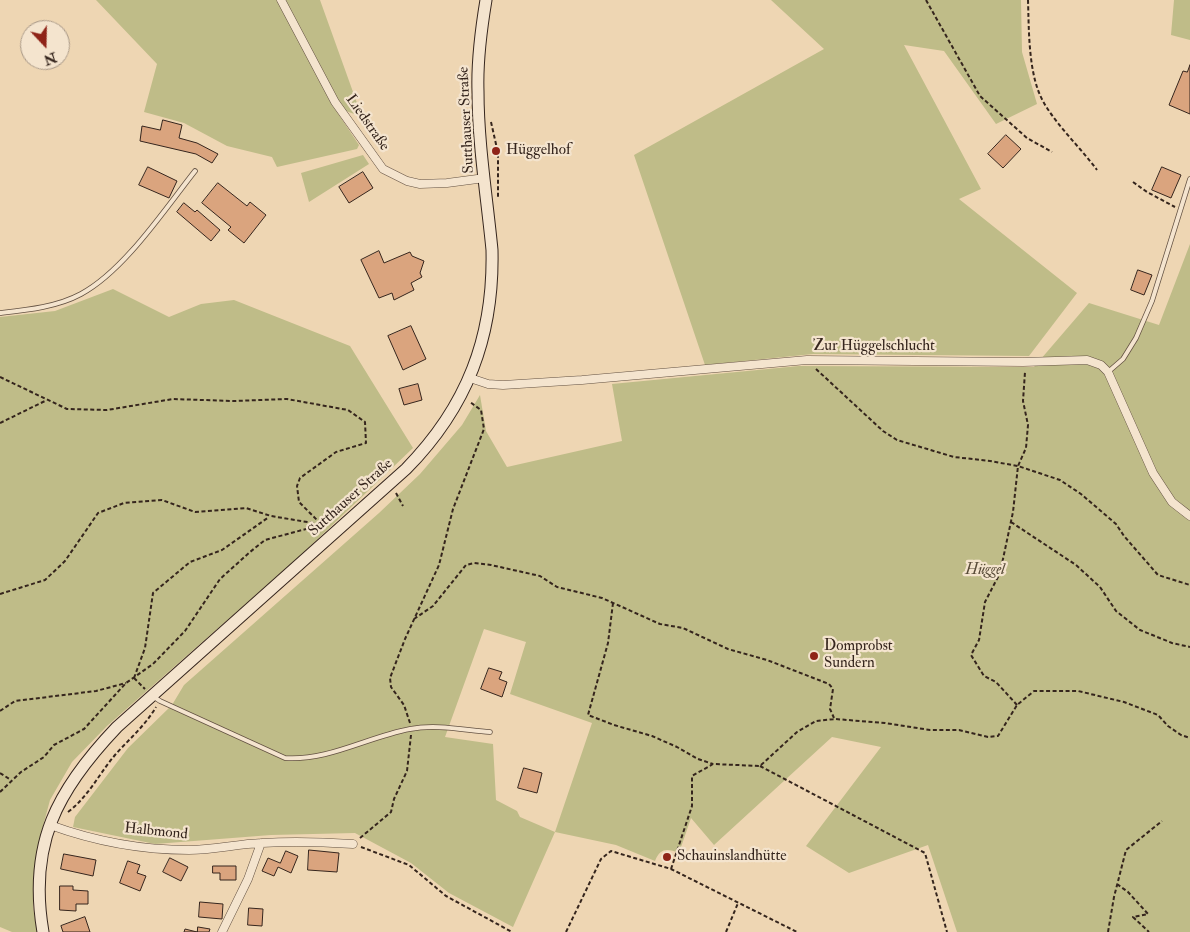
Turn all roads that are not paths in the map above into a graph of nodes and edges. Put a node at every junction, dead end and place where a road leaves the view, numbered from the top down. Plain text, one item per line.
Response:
1 (281, 0) edge
2 (486, 0) edge
3 (195, 171) dead end
4 (485, 178) junction
5 (1190, 179) edge
6 (0, 313) edge
7 (1108, 372) junction
8 (470, 378) junction
9 (1190, 516) edge
10 (152, 696) junction
11 (490, 732) dead end
12 (50, 825) junction
13 (261, 843) junction
14 (354, 844) road end
15 (43, 932) edge
16 (222, 932) edge

1 - 4 street, Liedstraße
2 - 4 street, Sutthauser Straße
3 - 6 lane
4 - 8 street, Sutthauser Straße
5 - 7 lane
7 - 8 street, Zur Hüggelschlucht
7 - 9 street
8 - 10 street, Sutthauser Straße
10 - 11 lane
10 - 12 street, Sutthauser Straße
12 - 13 street, Halbmond
12 - 15 street, Sutthauser Straße
13 - 14 street, Halbmond
13 - 16 street

